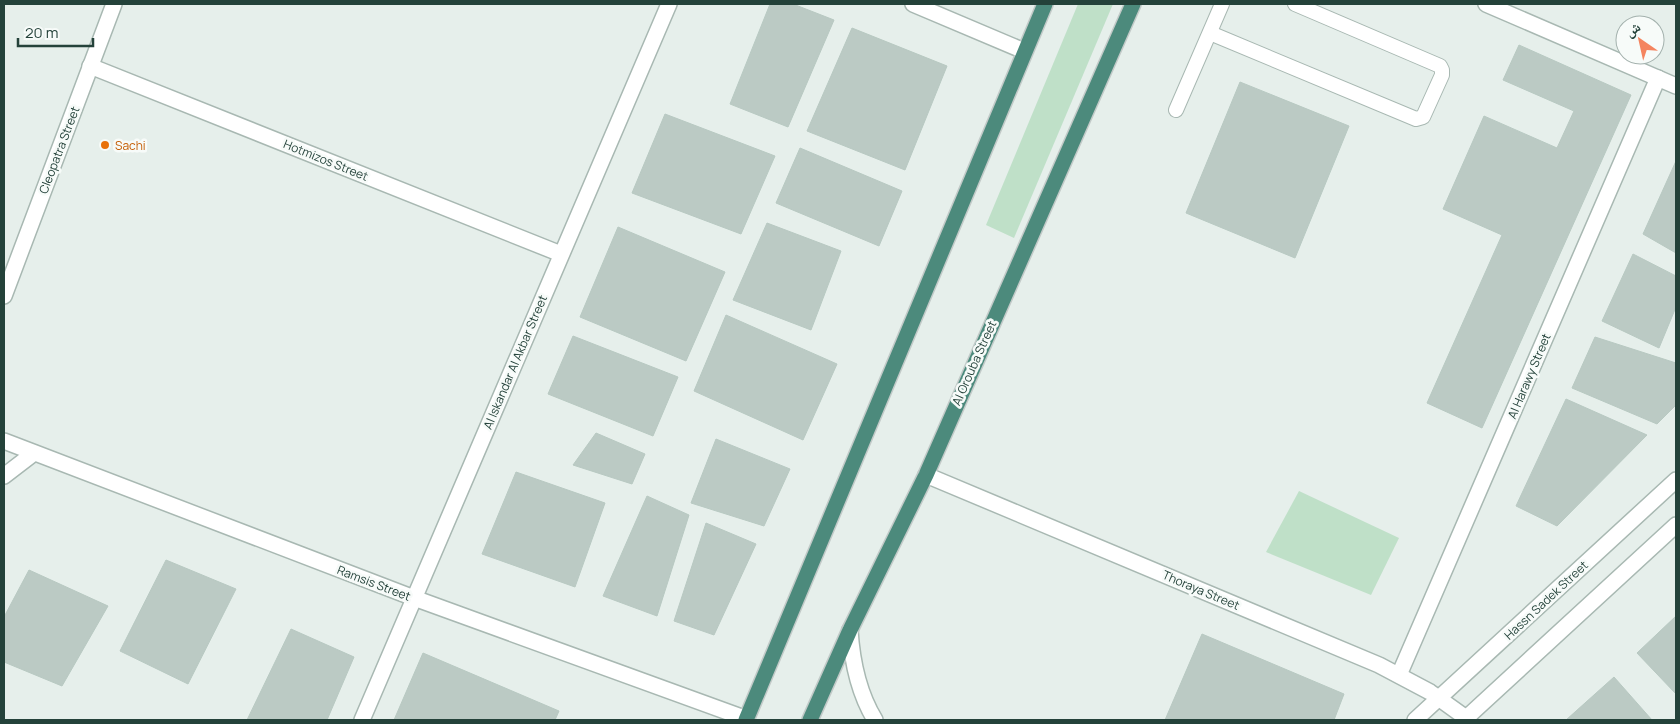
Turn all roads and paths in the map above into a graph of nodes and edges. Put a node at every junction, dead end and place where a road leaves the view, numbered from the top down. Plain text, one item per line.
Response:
1 (114, 4) edge
2 (669, 4) edge
3 (913, 4) edge
4 (1045, 4) edge
5 (1133, 4) edge
6 (1222, 4) edge
7 (1295, 4) edge
8 (1496, 6) edge
9 (1210, 33) junction
10 (1024, 52) junction
11 (90, 66) junction
12 (1658, 78) junction
13 (1676, 86) edge
14 (1176, 110) dead end
15 (561, 254) junction
16 (4, 296) edge
17 (4, 441) edge
18 (34, 453) junction
19 (926, 474) junction
20 (4, 476) edge
21 (1676, 480) edge
22 (1676, 525) edge
23 (414, 598) junction
24 (850, 630) junction
25 (1400, 674) junction
26 (1439, 698) junction
27 (362, 720) edge
28 (747, 720) edge
29 (810, 720) edge
30 (875, 720) edge
31 (1415, 720) edge
32 (1466, 720) edge

1 - 11 street, Cleopatra Street
2 - 15 street, Al Iskandar Al Akbar Street
3 - 10 street
4 - 10 highway
5 - 19 highway, Al Orouba Street
6 - 9 lane
7 - 9 lane
8 - 12 street
9 - 14 lane
10 - 28 highway
11 - 15 street, Hotmizos Street
11 - 16 street, Cleopatra Street
12 - 13 street
12 - 25 street, Al Harawy Street
15 - 23 street, Al Iskandar Al Akbar Street
17 - 18 street, Ramsis Street
18 - 20 street
18 - 23 street, Ramsis Street
19 - 24 highway, Al Orouba Street
19 - 25 street, Thoraya Street
21 - 26 street, Hassn Sadek Street
22 - 32 street
23 - 27 street, Al Iskandar Al Akbar Street
23 - 28 street, Ramsis Street
24 - 29 highway, Al Orouba Street
24 - 30 street
25 - 26 street, Thoraya Street
26 - 31 street, Hassn Sadek Street
26 - 32 street, Thoraya Street

